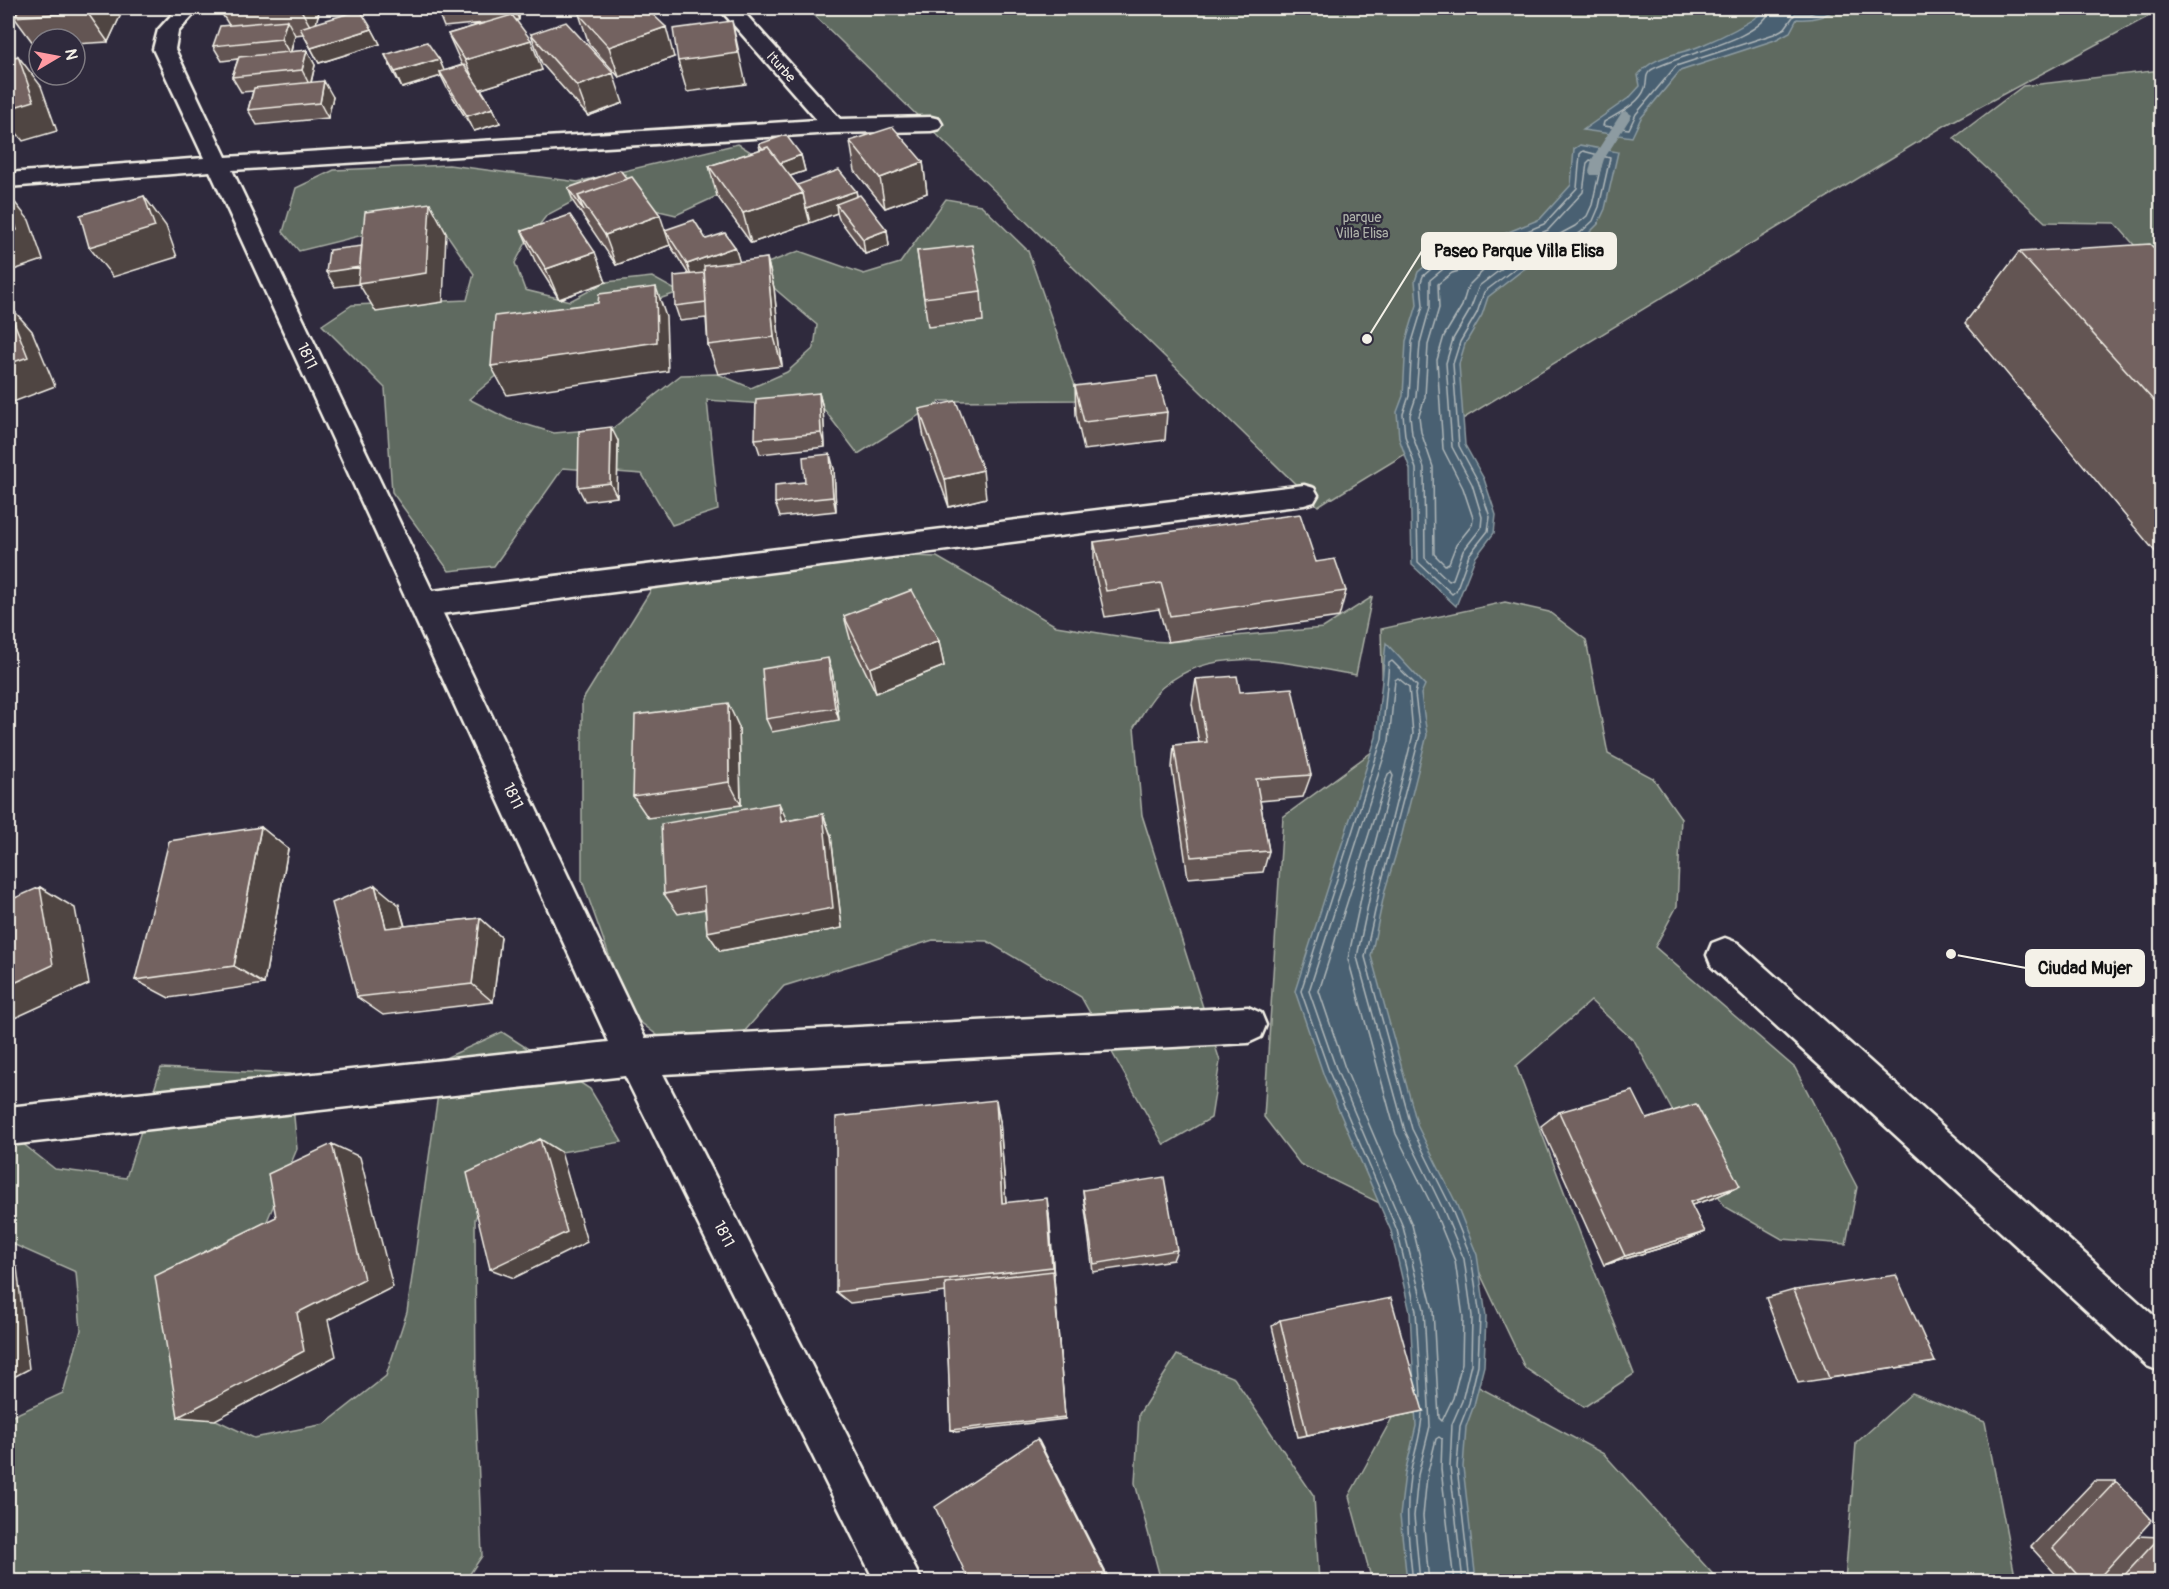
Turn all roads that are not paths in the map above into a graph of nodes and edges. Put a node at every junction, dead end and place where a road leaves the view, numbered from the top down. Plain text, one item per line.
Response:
1 (189, 8) edge
2 (729, 8) edge
3 (931, 124) dead end
4 (834, 126) junction
5 (217, 164) junction
6 (8, 180) edge
7 (1304, 495) dead end
8 (424, 604) junction
9 (1725, 955) dead end
10 (1248, 1025) dead end
11 (635, 1057) junction
12 (8, 1126) edge
13 (2162, 1351) edge
14 (900, 1581) edge

1 - 5 street, 1811
2 - 4 street, Iturbe
3 - 4 street
4 - 5 street
5 - 6 street
5 - 8 street, 1811
7 - 8 street
8 - 11 street, 1811
9 - 13 street
10 - 11 street
11 - 12 street
11 - 14 street, 1811

